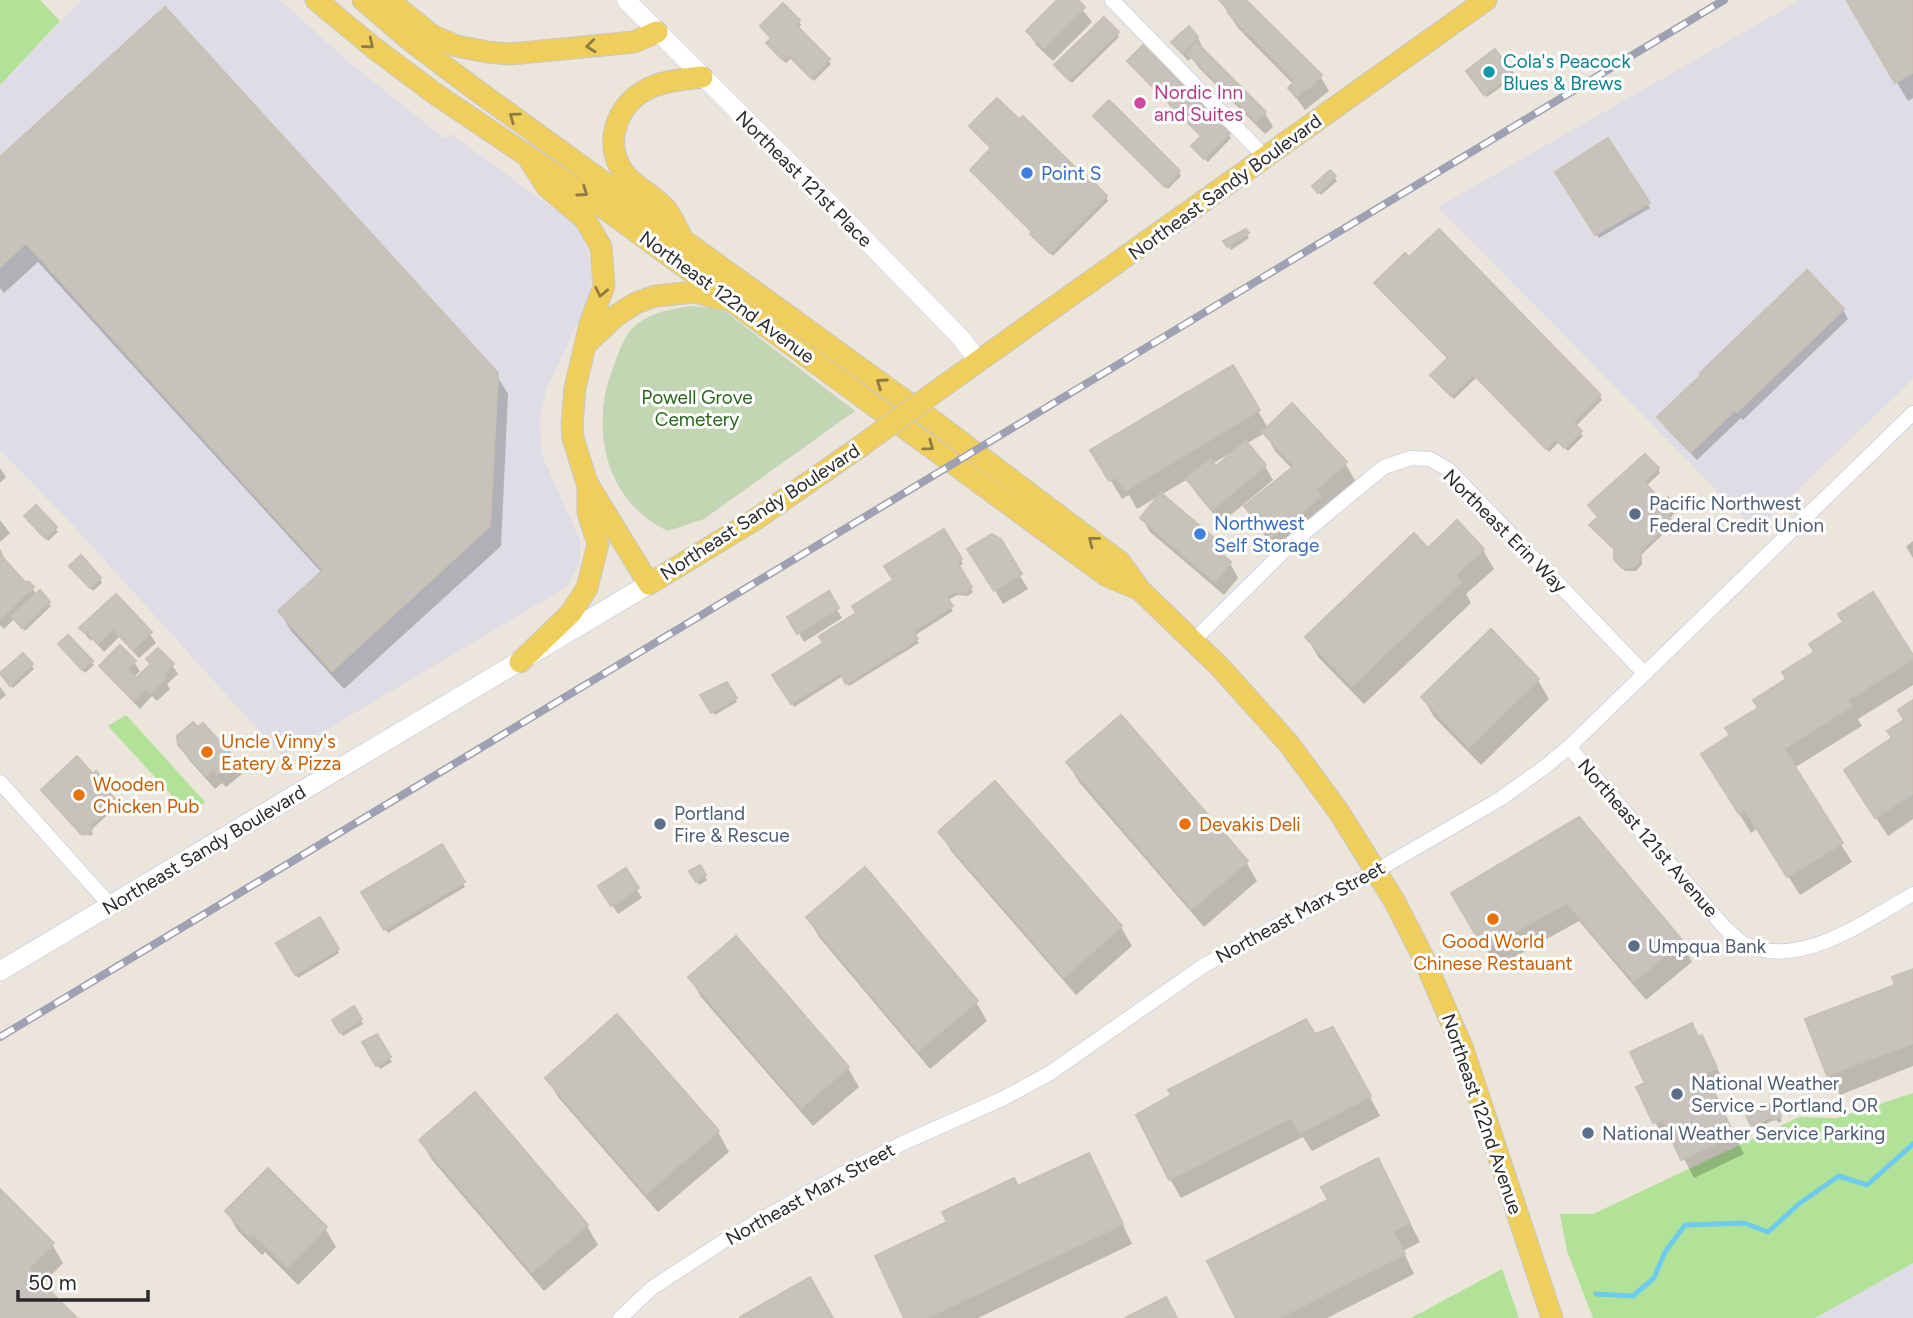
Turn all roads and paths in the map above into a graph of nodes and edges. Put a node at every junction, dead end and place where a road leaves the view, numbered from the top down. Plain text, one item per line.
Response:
1 (316, 0) edge
2 (363, 0) edge
3 (388, 0) edge
4 (626, 0) edge
5 (1112, 0) edge
6 (1486, 0) edge
7 (657, 32) junction
8 (702, 77) junction
9 (526, 154) junction
10 (1266, 158) junction
11 (685, 242) junction
12 (732, 302) junction
13 (587, 343) junction
14 (979, 362) junction
15 (1913, 413) edge
16 (587, 483) junction
17 (649, 584) junction
18 (1140, 590) junction
19 (1194, 640) junction
20 (520, 662) junction
21 (1644, 673) junction
22 (1569, 747) junction
23 (0, 782) edge
24 (1376, 871) junction
25 (1913, 894) edge
26 (110, 905) junction
27 (0, 971) edge
28 (620, 1318) edge
29 (1552, 1318) edge

1 -> 9 main road, Northeast 122nd Avenue
11 -> 2 main road, Northeast 122nd Avenue
7 -> 3 main road
4 - 7 street, Northeast 121st Place
5 - 10 street
6 - 10 main road, Northeast Sandy Boulevard
7 - 8 street, Northeast 121st Place
8 - 11 main road
8 - 14 street, Northeast 121st Place
9 -> 12 main road, Northeast 122nd Avenue
9 -> 13 main road
10 - 14 main road, Northeast Sandy Boulevard
18 -> 11 main road, Northeast 122nd Avenue
12 - 13 main road
12 -> 18 main road, Northeast 122nd Avenue
13 - 16 main road
14 - 17 main road, Northeast Sandy Boulevard, bridge
15 - 21 street, Northeast Marx Street
16 - 17 main road
16 - 20 main road
17 - 20 main road, Northeast Sandy Boulevard
18 - 19 main road, Northeast 122nd Avenue
19 - 21 street, Northeast Erin Way
19 - 24 main road, Northeast 122nd Avenue
20 - 26 main road, Northeast Sandy Boulevard
21 - 22 street, Northeast Marx Street
22 - 24 street, Northeast Marx Street
22 - 25 street, Northeast 121st Avenue
23 - 26 street
24 - 28 street, Northeast Marx Street
24 - 29 main road, Northeast 122nd Avenue
26 - 27 main road, Northeast Sandy Boulevard

